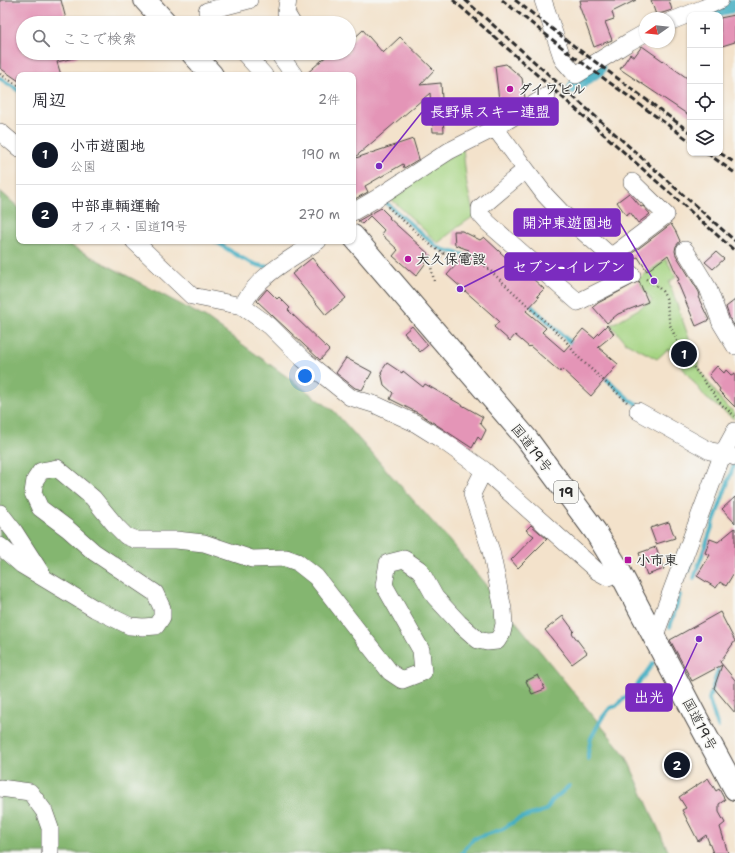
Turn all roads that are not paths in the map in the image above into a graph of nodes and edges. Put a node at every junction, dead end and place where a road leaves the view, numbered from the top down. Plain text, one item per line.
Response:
1 (145, 0) edge
2 (249, 0) edge
3 (288, 0) edge
4 (543, 0) edge
5 (709, 2) edge
6 (160, 16) edge
7 (211, 16) edge
8 (288, 16) edge
9 (675, 19) edge
10 (639, 36) edge
11 (198, 60) edge
12 (250, 60) edge
13 (283, 60) edge
14 (209, 72) edge
15 (261, 72) edge
16 (292, 72) edge
17 (547, 96) dead end
18 (494, 128) junction
19 (0, 132) edge
20 (16, 145) edge
21 (525, 170) junction
22 (632, 182) dead end
23 (356, 210) edge
24 (356, 240) edge
25 (137, 244) edge
26 (313, 244) edge
27 (685, 250) dead end
28 (612, 256) junction
29 (242, 306) junction
30 (735, 346) edge
31 (638, 411) road end
32 (735, 431) edge
33 (730, 455) edge
34 (484, 470) junction
35 (0, 513) edge
36 (0, 546) edge
37 (620, 572) junction
38 (44, 577) junction
39 (654, 638) junction
40 (734, 783) edge
41 (0, 788) edge
42 (50, 852) dead end

1 - 6 highway
2 - 7 street
3 - 8 street
4 - 10 street
5 - 9 street
11 - 14 highway
12 - 15 street
13 - 16 street
17 - 18 street
18 - 21 street
18 - 23 street
19 - 20 street
21 - 28 street
21 - 28 street
22 - 28 street
24 - 37 highway, 国道19号 / 19
25 - 29 street
26 - 29 street
27 - 30 street
29 - 34 street
31 - 33 street
32 - 33 street
33 - 39 street
34 - 37 street
34 - 38 street
35 - 38 street
36 - 38 street
37 - 39 highway, 国道19号 / 19
39 - 40 highway, 国道19号 / 19
41 - 42 street

